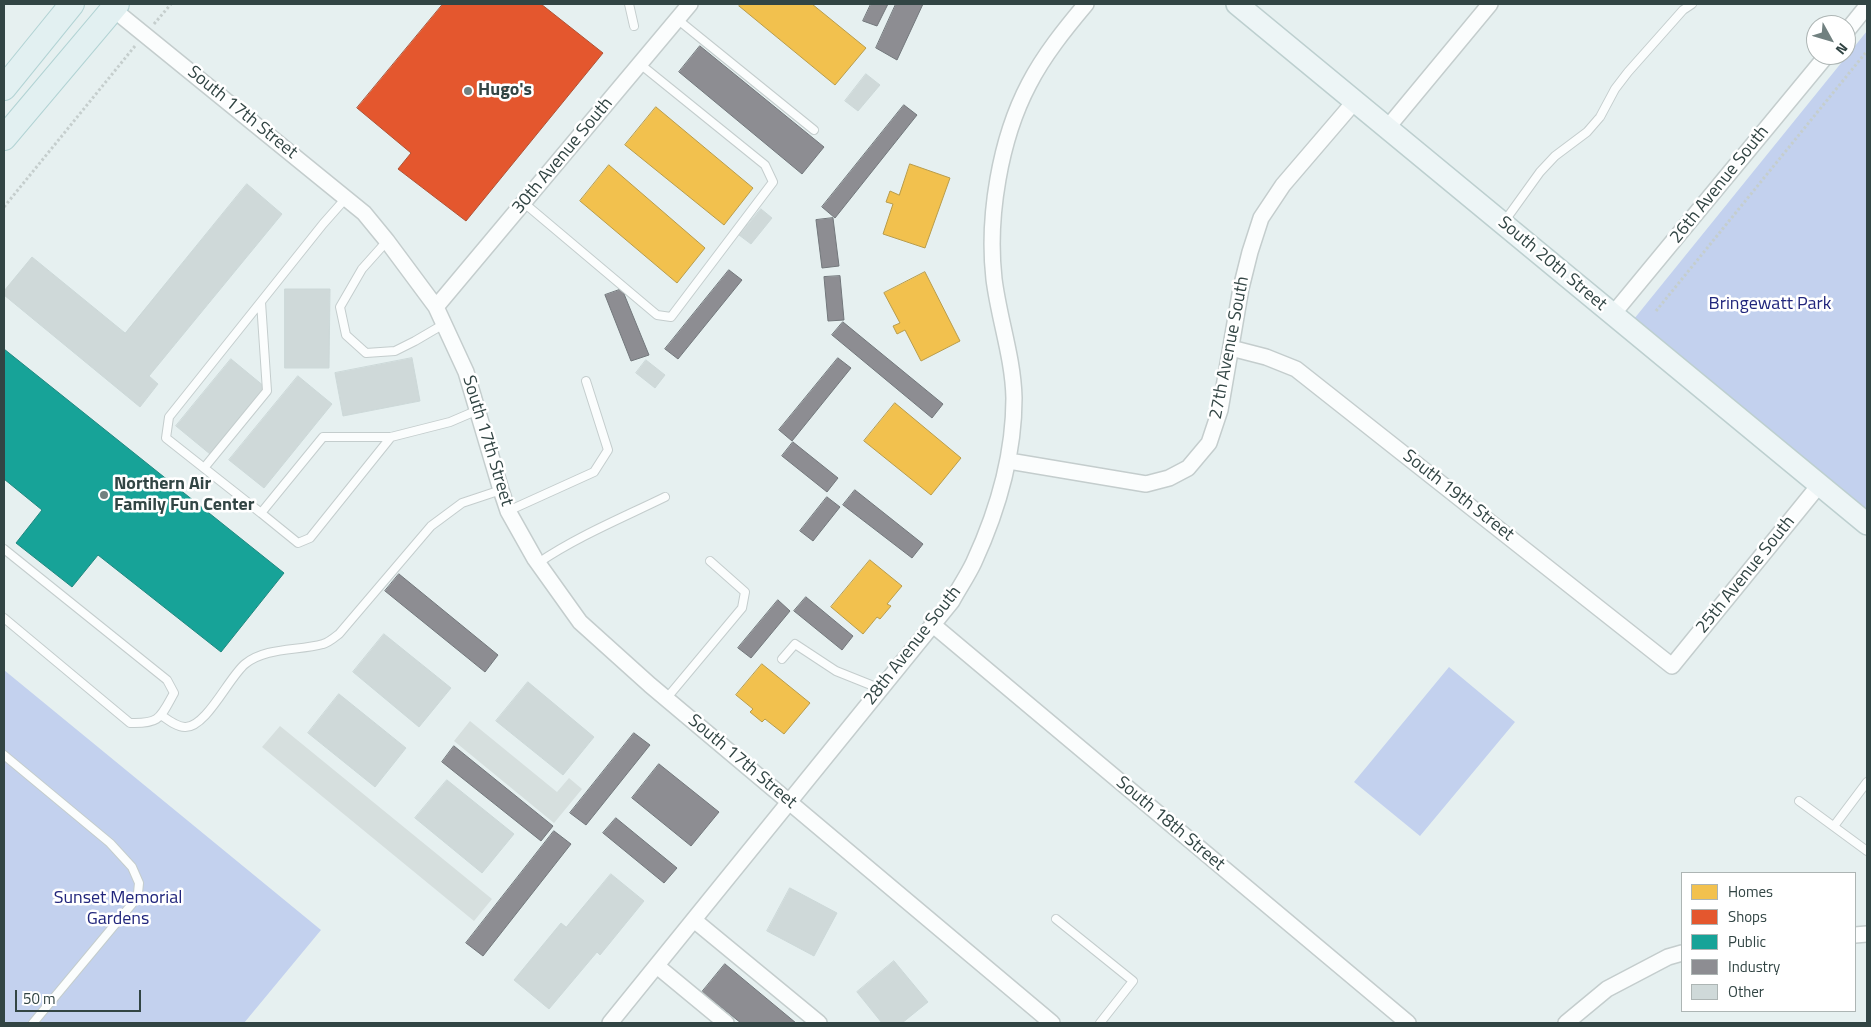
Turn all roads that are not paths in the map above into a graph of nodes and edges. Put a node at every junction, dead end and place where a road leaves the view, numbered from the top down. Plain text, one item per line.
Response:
1 (72, 4) edge
2 (630, 4) edge
3 (690, 4) edge
4 (1086, 4) edge
5 (1237, 4) edge
6 (1490, 4) edge
7 (1692, 4) edge
8 (113, 5) edge
9 (1867, 6) edge
10 (677, 19) junction
11 (1856, 20) edge
12 (634, 26) dead end
13 (640, 64) junction
14 (1819, 65) edge
15 (4, 88) edge
16 (1355, 101) junction
17 (1388, 127) junction
18 (814, 130) dead end
19 (4, 138) edge
20 (346, 198) junction
21 (524, 202) junction
22 (1503, 223) junction
23 (387, 241) junction
24 (261, 302) junction
25 (436, 307) junction
26 (1613, 314) junction
27 (444, 324) junction
28 (1232, 348) junction
29 (586, 381) dead end
30 (478, 410) junction
31 (391, 436) junction
32 (1009, 461) junction
33 (204, 468) junction
34 (1820, 484) junction
35 (501, 490) junction
36 (665, 497) dead end
37 (508, 511) junction
38 (261, 513) junction
39 (1867, 524) edge
40 (4, 549) edge
41 (710, 561) dead end
42 (538, 563) junction
43 (4, 618) edge
44 (932, 624) junction
45 (782, 658) dead end
46 (1672, 666) joint
47 (881, 689) junction
48 (666, 699) junction
49 (161, 716) junction
50 (4, 755) edge
51 (1867, 782) edge
52 (1799, 801) dead end
53 (790, 803) junction
54 (1834, 826) junction
55 (1867, 851) edge
56 (1056, 919) dead end
57 (694, 920) junction
58 (1681, 953) edge
59 (657, 966) junction
60 (33, 1023) edge
61 (610, 1023) edge
62 (726, 1023) edge
63 (819, 1023) edge
64 (1052, 1023) edge
65 (1100, 1023) edge
66 (1408, 1023) edge
67 (1566, 1023) edge

1 - 15 main road
2 - 12 lane
3 - 10 street, 30th Avenue South
4 - 32 street, 28th Avenue South
5 - 16 street, South 20th Street
6 - 17 street
7 - 22 lane
8 - 19 main road
8 - 20 street, South 17th Street
9 - 11 street
10 - 13 street, 30th Avenue South
10 - 18 lane
13 - 21 street, 30th Avenue South
13 - 21 lane
14 - 26 street, 26th Avenue South
16 - 17 street, South 20th Street
16 - 28 street, 27th Avenue South
17 - 22 street, South 20th Street
20 - 23 street, South 17th Street
20 - 24 lane
21 - 25 street, 30th Avenue South
22 - 26 street, South 20th Street
23 - 25 street, South 17th Street
23 - 27 lane
24 - 33 lane
24 - 33 lane
25 - 27 street, South 17th Street
26 - 34 street, South 20th Street
27 - 30 street, South 17th Street
28 - 32 street, 27th Avenue South
28 - 46 street, South 19th Street
29 - 37 lane
30 - 31 lane
30 - 35 street, South 17th Street
31 - 38 lane
31 - 38 lane
32 - 44 street, 28th Avenue South
33 - 38 lane
34 - 39 street, South 20th Street
34 - 46 street, 25th Avenue South
35 - 37 street, South 17th Street
35 - 49 lane
36 - 42 lane
37 - 42 street, South 17th Street
40 - 49 lane
41 - 48 lane
42 - 48 street, South 17th Street
43 - 49 lane
44 - 47 street, 28th Avenue South
44 - 66 street, South 18th Street
45 - 47 lane
47 - 53 street, 28th Avenue South
48 - 53 street, South 17th Street
50 - 60 lane
51 - 54 lane
52 - 54 lane
53 - 57 street, 28th Avenue South
53 - 64 street, South 17th Street
54 - 55 lane
56 - 65 lane
57 - 59 street, 28th Avenue South
57 - 63 street
58 - 67 street
59 - 61 street, 28th Avenue South
59 - 62 street

